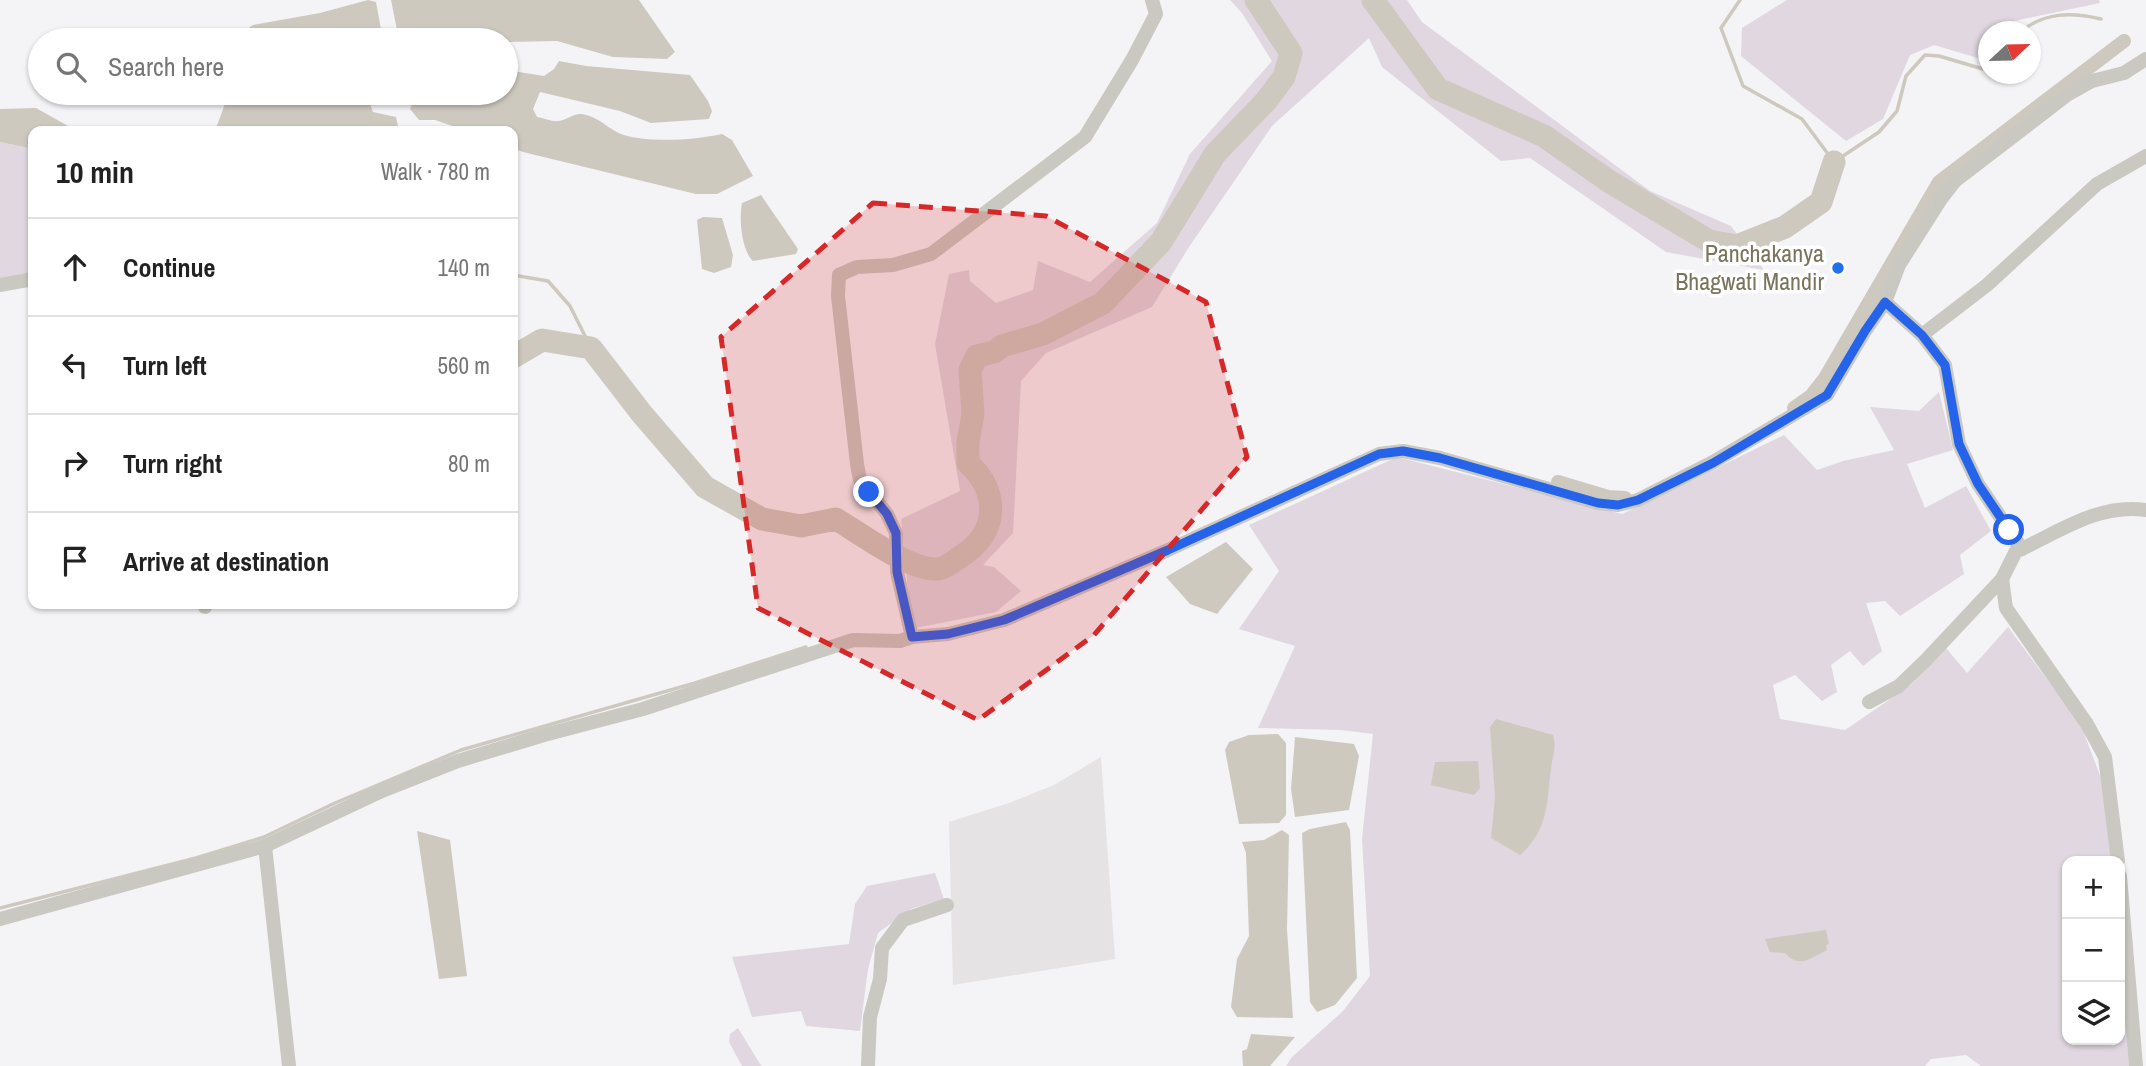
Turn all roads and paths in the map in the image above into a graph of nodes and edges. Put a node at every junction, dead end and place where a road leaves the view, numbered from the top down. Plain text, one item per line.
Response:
1 (1152, 0) edge
2 (2146, 59) edge
3 (2146, 156) edge
4 (28, 280) edge
5 (0, 285) edge
6 (1885, 302) junction
7 (1922, 335) junction
8 (2146, 510) edge
9 (2022, 549) junction
10 (2002, 579) junction
11 (912, 637) junction
12 (1869, 702) dead end
13 (265, 846) junction
14 (2117, 856) edge
15 (947, 905) dead end
16 (0, 919) edge
17 (2124, 919) edge
18 (289, 1066) edge
19 (868, 1066) edge
20 (2136, 1066) edge

1 - 11 street
2 - 6 street
3 - 7 street
4 - 5 street
6 - 7 street
6 - 11 street
7 - 9 street
8 - 9 street
9 - 10 street
10 - 12 street
10 - 14 street
11 - 13 street
13 - 16 street
13 - 18 street
15 - 19 street
17 - 20 street

